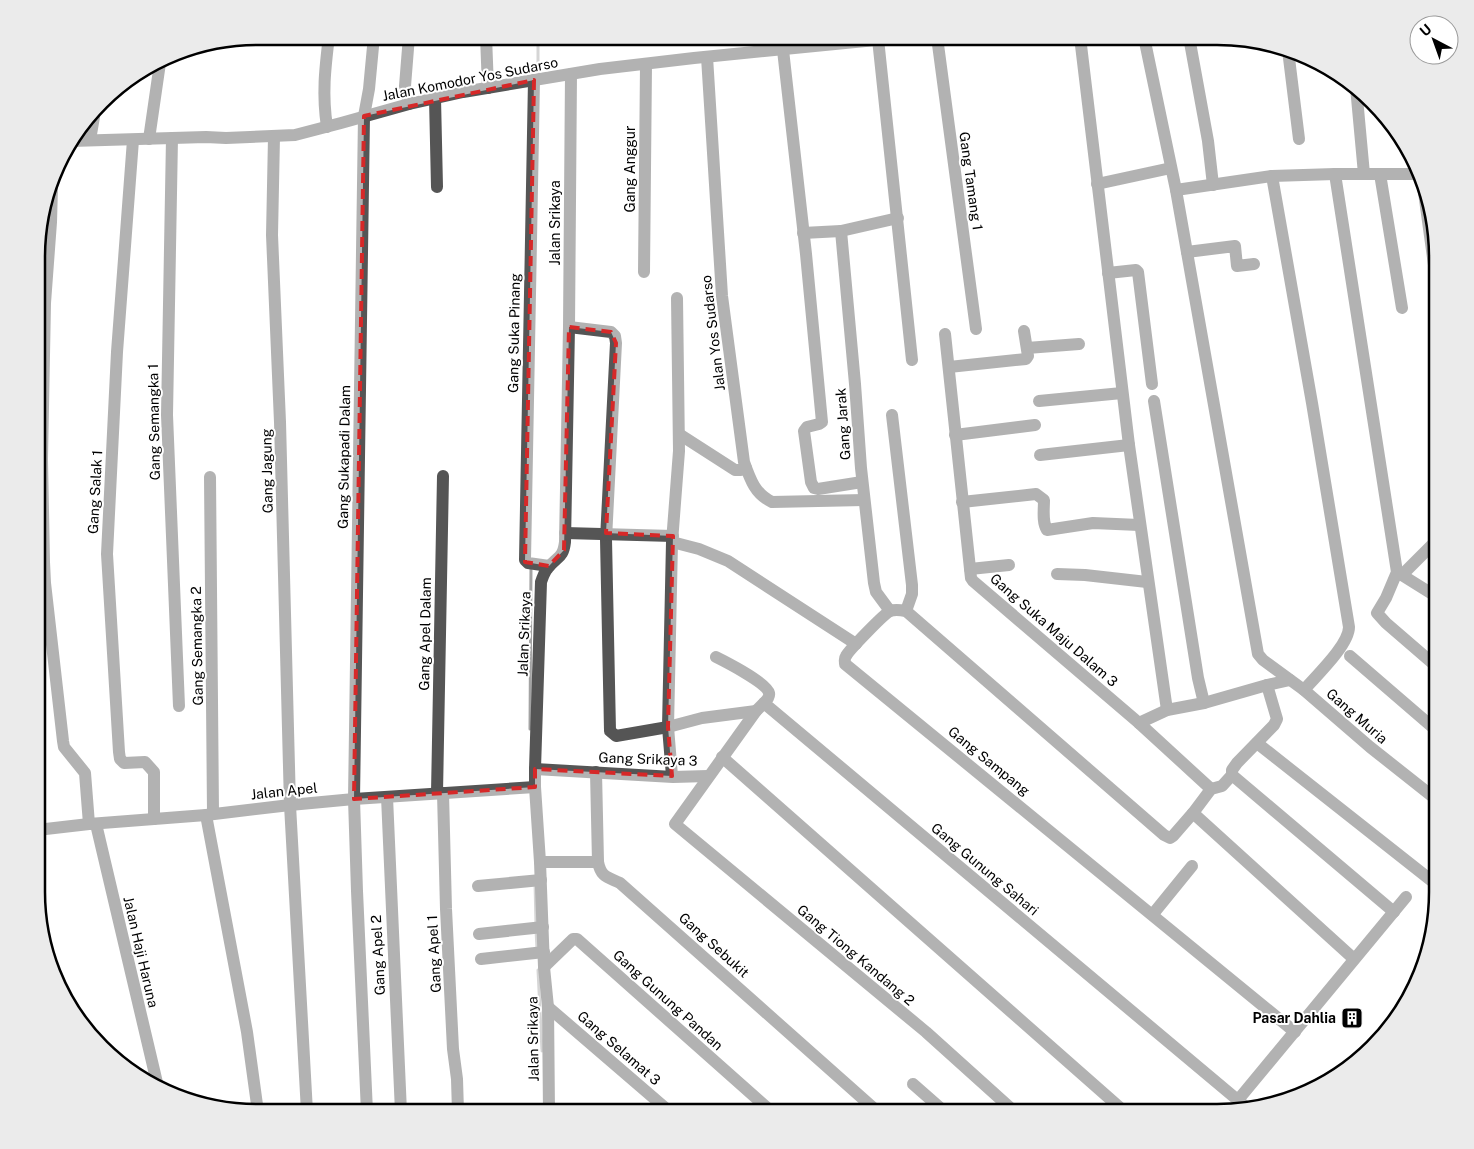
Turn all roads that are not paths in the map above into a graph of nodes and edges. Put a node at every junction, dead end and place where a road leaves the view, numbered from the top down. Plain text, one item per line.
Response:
1 (328, 45) edge
2 (373, 45) edge
3 (408, 45) edge
4 (486, 45) edge
5 (826, 45) edge
6 (879, 45) edge
7 (938, 45) edge
8 (1081, 45) edge
9 (1146, 45) edge
10 (1190, 45) edge
11 (783, 50) junction
12 (707, 57) junction
13 (1289, 58) edge
14 (646, 65) junction
15 (159, 69) edge
16 (571, 74) junction
17 (534, 80) junction
18 (488, 88) junction
19 (435, 98) junction
20 (1357, 98) edge
21 (409, 104) junction
22 (364, 116) junction
23 (93, 123) edge
24 (327, 127) junction
25 (274, 137) junction
26 (172, 138) junction
27 (149, 139) junction
28 (1299, 139) dead end
29 (90, 140) junction
30 (133, 140) junction
31 (80, 141) edge
32 (1171, 168) junction
33 (1335, 174) junction
34 (1364, 174) junction
35 (1380, 174) junction
36 (1412, 174) edge
37 (1272, 176) junction
38 (1097, 184) junction
39 (1213, 184) junction
40 (436, 187) dead end
41 (1176, 190) junction
42 (52, 204) edge
43 (898, 218) junction
44 (841, 230) junction
45 (804, 233) junction
46 (1188, 252) junction
47 (1254, 264) dead end
48 (644, 272) dead end
49 (1108, 273) junction
50 (45, 291) edge
51 (677, 298) dead end
52 (1402, 308) dead end
53 (569, 327) junction
54 (976, 329) dead end
55 (1024, 331) dead end
56 (945, 334) dead end
57 (1079, 344) dead end
58 (1027, 348) junction
59 (912, 360) dead end
60 (949, 367) junction
61 (1152, 384) dead end
62 (1122, 393) junction
63 (1040, 401) dead end
64 (1154, 401) dead end
65 (892, 415) dead end
66 (1035, 425) dead end
67 (679, 434) junction
68 (955, 435) junction
69 (1129, 445) junction
70 (1040, 455) dead end
71 (746, 468) junction
72 (443, 476) dead end
73 (210, 477) dead end
74 (862, 482) junction
75 (864, 500) junction
76 (962, 502) junction
77 (1139, 525) junction
78 (565, 533) junction
79 (606, 534) junction
80 (673, 539) junction
81 (1429, 547) edge
82 (538, 565) junction
83 (1009, 565) dead end
84 (970, 569) junction
85 (1399, 573) junction
86 (1058, 574) dead end
87 (1147, 582) junction
88 (1429, 591) edge
89 (890, 611) junction
90 (906, 611) junction
91 (45, 619) edge
92 (856, 644) junction
93 (716, 656) dead end
94 (1350, 656) dead end
95 (1429, 660) edge
96 (1290, 680) junction
97 (1267, 685) junction
98 (1304, 690) junction
99 (1204, 703) junction
100 (178, 706) dead end
101 (760, 707) junction
102 (1167, 710) junction
103 (1139, 723) junction
104 (1429, 724) edge
105 (668, 727) junction
106 (1258, 743) junction
107 (722, 757) junction
108 (535, 769) junction
109 (596, 772) junction
110 (1232, 775) junction
111 (672, 776) junction
112 (708, 776) junction
113 (535, 788) junction
114 (1211, 789) junction
115 (440, 793) junction
116 (1429, 794) edge
117 (387, 797) junction
118 (354, 799) junction
119 (290, 805) junction
120 (1193, 813) junction
121 (210, 814) junction
122 (154, 819) junction
123 (92, 824) junction
124 (45, 829) edge
125 (540, 862) junction
126 (598, 862) junction
127 (1192, 866) dead end
128 (1429, 879) edge
129 (541, 880) junction
130 (478, 886) dead end
131 (1406, 897) dead end
132 (1394, 912) junction
133 (1153, 914) junction
134 (543, 927) junction
135 (479, 934) dead end
136 (544, 952) junction
137 (481, 959) dead end
138 (1354, 959) junction
139 (544, 967) junction
140 (548, 1007) junction
141 (1295, 1032) junction
142 (156, 1078) edge
143 (912, 1084) dead end
144 (1243, 1102) edge
145 (1240, 1103) edge
146 (257, 1104) edge
147 (307, 1104) edge
148 (367, 1104) edge
149 (401, 1104) edge
150 (458, 1104) edge
151 (549, 1104) edge
152 (661, 1104) edge
153 (764, 1104) edge
154 (869, 1104) edge
155 (935, 1104) edge
156 (1006, 1104) edge
157 (1116, 1104) edge

1 - 24 street
2 - 22 street, Gang Sukapadi Dalam
3 - 21 street
4 - 18 street
5 - 11 street, Jalan Komodor Yos Sudarso
6 - 43 street
7 - 54 street, Gang Tamang 1
8 - 38 street
9 - 32 street
10 - 39 street
11 - 12 street, Jalan Komodor Yos Sudarso
11 - 45 street
12 - 14 street, Jalan Komodor Yos Sudarso
12 - 71 street, Jalan Yos Sudarso
13 - 28 street
14 - 16 street, Jalan Komodor Yos Sudarso
14 - 48 street, Gang Anggur
15 - 27 street
16 - 17 street, Jalan Komodor Yos Sudarso
16 - 53 street, Jalan Srikaya
17 - 18 street, Jalan Komodor Yos Sudarso
17 - 82 street, Gang Suka Pinang
18 - 19 street, Jalan Komodor Yos Sudarso
19 - 21 street, Jalan Komodor Yos Sudarso
19 - 40 street
20 - 34 street
21 - 22 street, Jalan Komodor Yos Sudarso
22 - 24 street, Jalan Komodor Yos Sudarso
22 - 118 street, Gang Sukapadi Dalam
23 - 29 street
24 - 25 street, Jalan Komodor Yos Sudarso
25 - 26 street, Jalan Komodor Yos Sudarso
25 - 119 street, Gang Jagung
26 - 27 street, Jalan Komodor Yos Sudarso
26 - 100 street, Gang Semangka 1
27 - 30 street, Jalan Komodor Yos Sudarso
29 - 30 street, Jalan Komodor Yos Sudarso
29 - 31 street, Jalan Komodor Yos Sudarso
30 - 122 street, Gang Salak 1
32 - 38 street
32 - 41 street
33 - 34 street
33 - 37 street
33 - 85 street
34 - 35 street
35 - 36 street
35 - 52 street
37 - 39 street
37 - 98 street
38 - 49 street
39 - 41 street
41 - 46 street
42 - 50 street, Jalan Haji Haruna
43 - 44 street
43 - 59 street
44 - 45 street
44 - 74 street, Gang Jarak
45 - 74 street
46 - 47 street
46 - 96 street, Gang Muria
49 - 61 street
49 - 62 street
51 - 67 street
53 - 78 street, Jalan Srikaya
53 - 79 street
55 - 58 street
56 - 60 street, Gang Suka Maju Dalam 3
57 - 58 street
58 - 60 street
60 - 68 street, Gang Suka Maju Dalam 3
62 - 63 street
62 - 69 street
64 - 99 street
65 - 90 street
66 - 68 street
67 - 71 street
67 - 80 street
68 - 76 street, Gang Suka Maju Dalam 3
69 - 70 street
69 - 77 street
71 - 75 street, Jalan Yos Sudarso
72 - 115 street, Gang Apel Dalam
73 - 121 street, Gang Semangka 2
74 - 75 street, Gang Jarak
75 - 89 street, Gang Jarak
76 - 77 street
76 - 84 street, Gang Suka Maju Dalam 3
77 - 87 street
78 - 79 street
78 - 82 street, Jalan Srikaya
79 - 80 street
79 - 105 street
80 - 92 street
80 - 105 street
81 - 85 street
82 - 108 street, Jalan Srikaya
83 - 84 street
84 - 103 street, Gang Suka Maju Dalam 3
85 - 88 street
85 - 95 street
86 - 87 street
87 - 102 street
89 - 90 street
89 - 92 street
90 - 120 street
91 - 123 street, Jalan Haji Haruna
92 - 133 street, Gang Sampang
93 - 101 street
94 - 104 street
96 - 97 street
96 - 98 street, Gang Muria
97 - 99 street
97 - 106 street
98 - 116 street, Gang Muria
99 - 102 street
101 - 105 street
101 - 107 street, Gang Srikaya 3
101 - 145 street, Gang Gunung Sahari
102 - 103 street
103 - 114 street, Gang Suka Maju Dalam 3
105 - 111 street
106 - 110 street
106 - 128 street
107 - 112 street, Gang Srikaya 3
107 - 157 street
108 - 109 street, Gang Srikaya 3
108 - 113 street, Jalan Srikaya
109 - 111 street, Gang Srikaya 3
109 - 126 street
110 - 114 street
110 - 132 street
111 - 112 street, Gang Srikaya 3
112 - 156 street, Gang Tiong Kandang 2
113 - 115 street, Jalan Apel
113 - 125 street, Jalan Srikaya
114 - 120 street
115 - 117 street, Jalan Apel
115 - 150 street, Gang Apel 1
117 - 118 street, Jalan Apel
117 - 149 street, Gang Apel 2
118 - 119 street, Jalan Apel
118 - 148 street, Gang Sukapadi Dalam
119 - 121 street, Jalan Apel
119 - 147 street, Gang Jagung
120 - 138 street
121 - 122 street, Jalan Apel
121 - 146 street, Gang Semangka 2
122 - 123 street, Jalan Apel
123 - 124 street, Jalan Apel
123 - 142 street, Jalan Haji Haruna
125 - 126 street
125 - 129 street, Jalan Srikaya
126 - 154 street, Gang Sebukit
127 - 133 street
129 - 130 street
129 - 134 street, Jalan Srikaya
131 - 132 street
132 - 138 street
133 - 141 street, Gang Sampang
134 - 135 street
134 - 136 street, Jalan Srikaya
136 - 137 street
136 - 139 street, Jalan Srikaya
138 - 141 street
139 - 140 street, Jalan Srikaya
139 - 153 street, Gang Gunung Pandan
140 - 151 street, Jalan Srikaya
140 - 152 street, Gang Selamat 3
141 - 144 street
143 - 155 street

